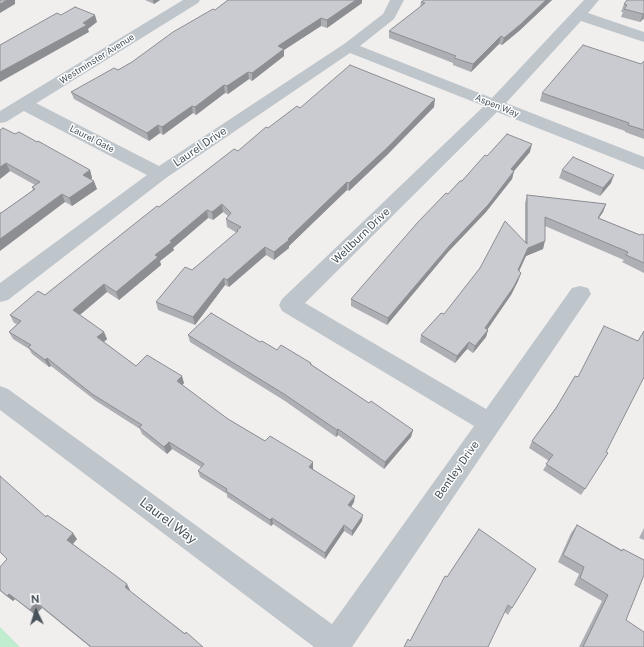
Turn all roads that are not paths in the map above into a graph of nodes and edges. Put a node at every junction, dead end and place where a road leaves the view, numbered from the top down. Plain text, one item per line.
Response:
1 (193, 0) edge
2 (397, 0) edge
3 (592, 0) edge
4 (579, 15) junction
5 (644, 37) edge
6 (349, 47) junction
7 (24, 104) junction
8 (495, 105) junction
9 (0, 118) edge
10 (644, 164) edge
11 (160, 174) junction
12 (0, 294) edge
13 (580, 294) dead end
14 (0, 396) edge
15 (489, 423) junction
16 (335, 646) edge

1 - 7 street, Westminster Avenue
2 - 6 street, Laurel Drive
3 - 4 street, Wellburn Drive
4 - 5 street
4 - 8 street, Wellburn Drive
6 - 8 street, Aspen Way
6 - 11 street, Laurel Drive
7 - 9 street, Westminster Avenue
7 - 11 street, Laurel Gate
8 - 10 street, Aspen Way
8 - 15 street, Wellburn Drive
11 - 12 street, Laurel Drive
13 - 15 street, Bentley Drive
14 - 16 street, Laurel Way
15 - 16 street, Bentley Drive

